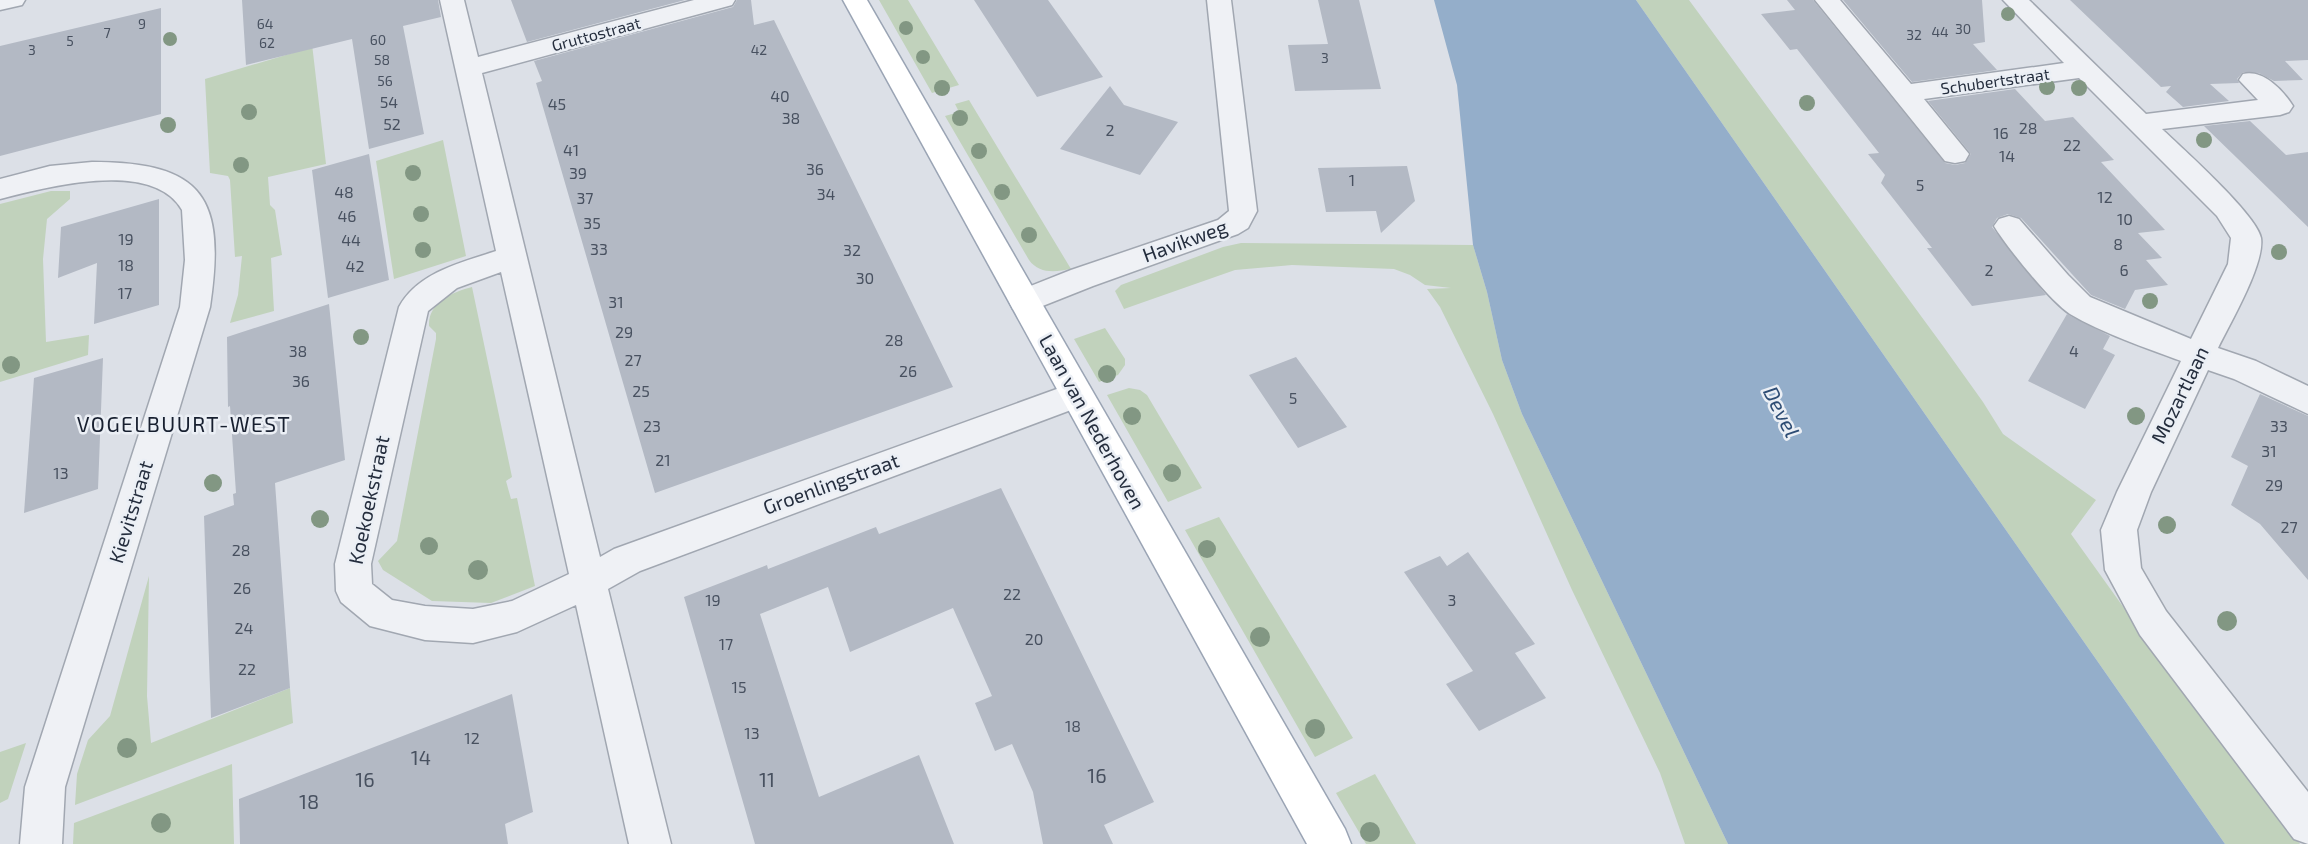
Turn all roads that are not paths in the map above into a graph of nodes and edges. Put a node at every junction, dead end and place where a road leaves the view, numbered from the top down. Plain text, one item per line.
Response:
1 (13, 0) edge
2 (452, 0) edge
3 (723, 0) edge
4 (855, 0) edge
5 (1219, 0) edge
6 (1827, 0) edge
7 (2015, 0) edge
8 (0, 3) edge
9 (469, 68) junction
10 (2085, 69) junction
11 (2252, 80) dead end
12 (1905, 93) junction
13 (2142, 123) junction
14 (1955, 154) dead end
15 (0, 189) edge
16 (2009, 226) dead end
17 (513, 256) junction
18 (1024, 301) junction
19 (2199, 356) junction
20 (1076, 395) junction
21 (2308, 402) edge
22 (590, 581) junction
23 (2308, 825) edge
24 (41, 844) edge
25 (650, 844) edge
26 (1330, 844) edge

1 - 8 street
2 - 9 street
3 - 9 street, Gruttostraat
4 - 18 main road, Laan van Nederhoven
5 - 18 street, Havikweg
6 - 12 street, Schubertstraat
7 - 10 street, Mozartlaan
9 - 17 street
10 - 12 street, Schubertstraat
10 - 13 street, Mozartlaan
11 - 13 street
12 - 14 street, Schubertstraat
13 - 19 street, Mozartlaan
15 - 24 street, Kievitstraat
16 - 19 street
17 - 22 street
17 - 22 street, Koekoekstraat
18 - 20 main road, Laan van Nederhoven
19 - 21 street
19 - 23 street, Mozartlaan
20 - 22 street, Groenlingstraat
20 - 26 main road, Laan van Nederhoven
22 - 25 street

